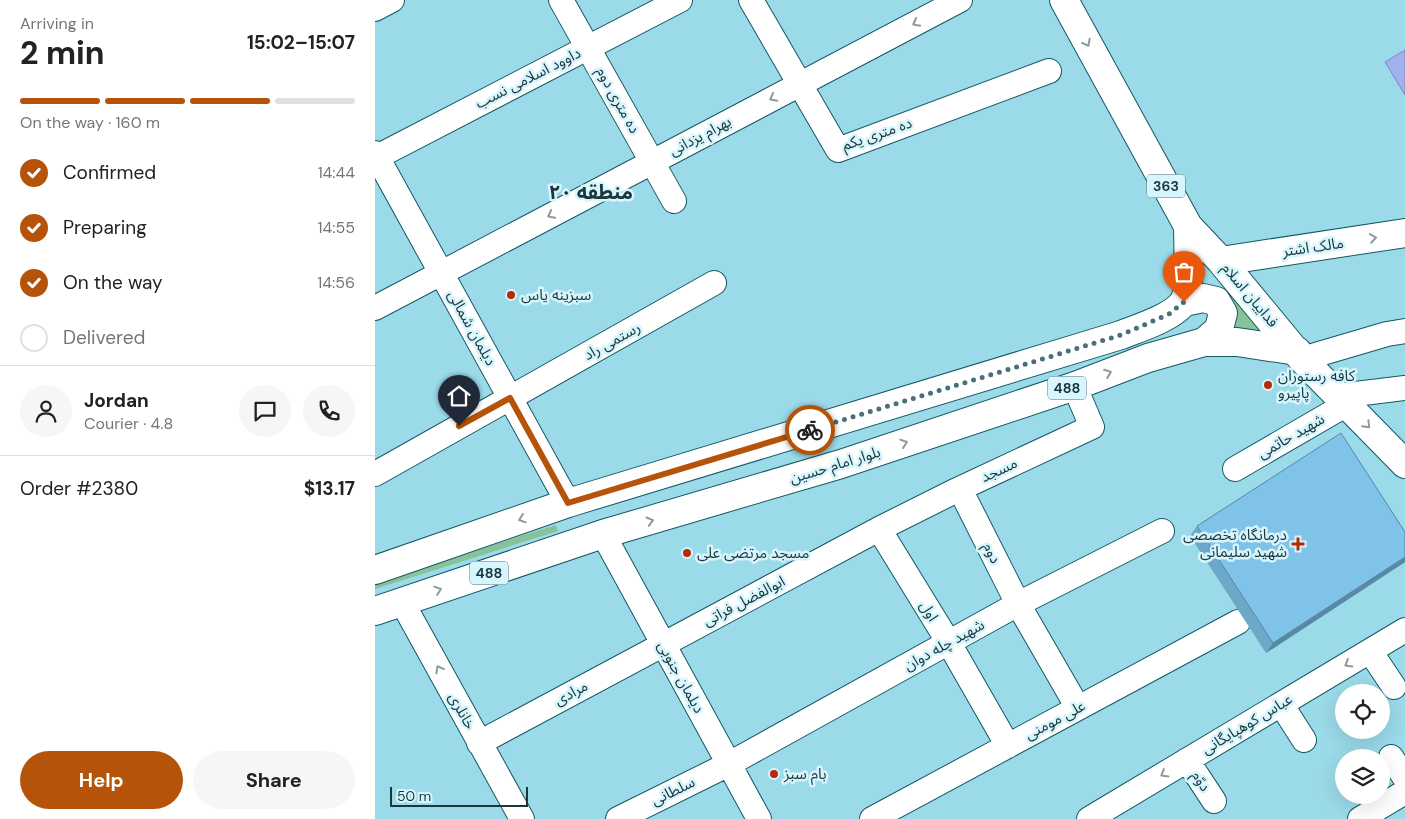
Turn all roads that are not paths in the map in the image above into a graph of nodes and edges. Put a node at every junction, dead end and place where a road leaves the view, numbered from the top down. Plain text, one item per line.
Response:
1 (392, 0) edge
2 (561, 0) edge
3 (679, 0) edge
4 (751, 0) edge
5 (959, 0) edge
6 (1064, 0) edge
7 (375, 9) edge
8 (588, 48) junction
9 (1049, 71) dead end
10 (800, 84) junction
11 (376, 156) edge
12 (652, 162) junction
13 (674, 201) dead end
14 (1188, 226) junction
15 (1405, 234) edge
16 (1221, 261) junction
17 (441, 273) junction
18 (714, 283) dead end
19 (1184, 302) junction
20 (375, 308) edge
21 (1405, 332) edge
22 (1204, 342) junction
23 (1300, 355) junction
24 (1405, 388) edge
25 (510, 398) junction
26 (1080, 399) dead end
27 (1343, 400) junction
28 (1405, 464) edge
29 (1235, 469) dead end
30 (375, 474) edge
31 (966, 501) dead end
32 (568, 503) junction
33 (879, 529) junction
34 (1162, 531) dead end
35 (603, 534) junction
36 (375, 570) edge
37 (402, 602) junction
38 (1019, 604) junction
39 (375, 611) edge
40 (1238, 622) dead end
41 (1405, 630) edge
42 (949, 643) junction
43 (663, 644) junction
44 (1370, 651) junction
45 (1395, 687) dead end
46 (1281, 704) junction
47 (1078, 708) junction
48 (1304, 740) dead end
49 (479, 742) junction
50 (1008, 746) junction
51 (1391, 757) dead end
52 (1187, 760) junction
53 (729, 764) junction
54 (1405, 778) edge
55 (1214, 801) dead end
56 (1397, 804) edge
57 (1099, 817) edge
58 (522, 819) edge
59 (618, 819) edge
60 (759, 819) edge
61 (872, 819) edge
62 (1360, 819) edge

1 - 7 street
2 - 8 street, ده متری دوم
3 - 8 street, داوود اسلامی نسب
4 - 10 street, ده متری یکم
5 -> 10 street, بهرام یزدانی
6 -> 14 main road, فداییان اسلام / 363
8 - 11 street, داوود اسلامی نسب
8 - 12 street, ده متری دوم
9 - 10 street, ده متری یکم
10 -> 12 street, بهرام یزدانی
11 - 17 street, دیلمان شمالی
12 - 13 street, ده متری دوم
12 -> 17 street, بهرام یزدانی
14 - 16 main road, فداییان اسلام / 363
14 - 19 main road
16 -> 15 main road, مالک اشتر
16 - 23 main road, فداییان اسلام / 363
17 - 20 street, بهرام یزدانی
17 - 25 street, دیلمان شمالی
18 - 25 street, رستمی راد
19 - 22 main road
19 - 32 main road, 488
21 - 23 street
22 - 23 main road, بلوار امام حسین / 488
35 -> 22 main road, بلوار امام حسین / 488
23 - 27 main road, فداییان اسلام / 363
24 - 27 street
25 - 30 street, رستمی راد
25 - 32 street, دیلمان شمالی
26 - 33 street, مسجد
27 -> 28 main road, فداییان اسلام / 363
27 - 29 street, شهید حاتمی
31 - 38 street, دوم
32 -> 36 main road, 488
33 - 42 street, اول
33 - 43 street, ابوالفضل فراتی
34 - 38 street, شهید چله دوان
37 -> 35 main road, بلوار امام حسین / 488
35 - 43 street, دیلمان جنوبی
37 - 39 main road, بلوار امام حسین / 488
49 -> 37 street, خانلری
38 - 42 street, شهید چله دوان
38 - 47 street
40 - 47 street, علی مومنی
41 - 44 street, عباس کوهپایگانی
42 - 50 street, اول
42 - 53 street, شهید چله دوان
43 - 49 street, مرادی
43 - 53 street, دیلمان جنوبی
44 - 45 street
44 -> 46 street, عباس کوهپایگانی
46 - 48 street
46 - 52 street, عباس کوهپایگانی
47 - 50 street, علی مومنی
49 - 58 street, خانلری
50 - 61 street, علی مومنی
51 - 54 street
52 - 55 street, دوّم
52 -> 57 street, عباس کوهپایگانی
53 - 59 street, سلطانی
53 - 60 street, دیلمان جنوبی
56 - 62 street

